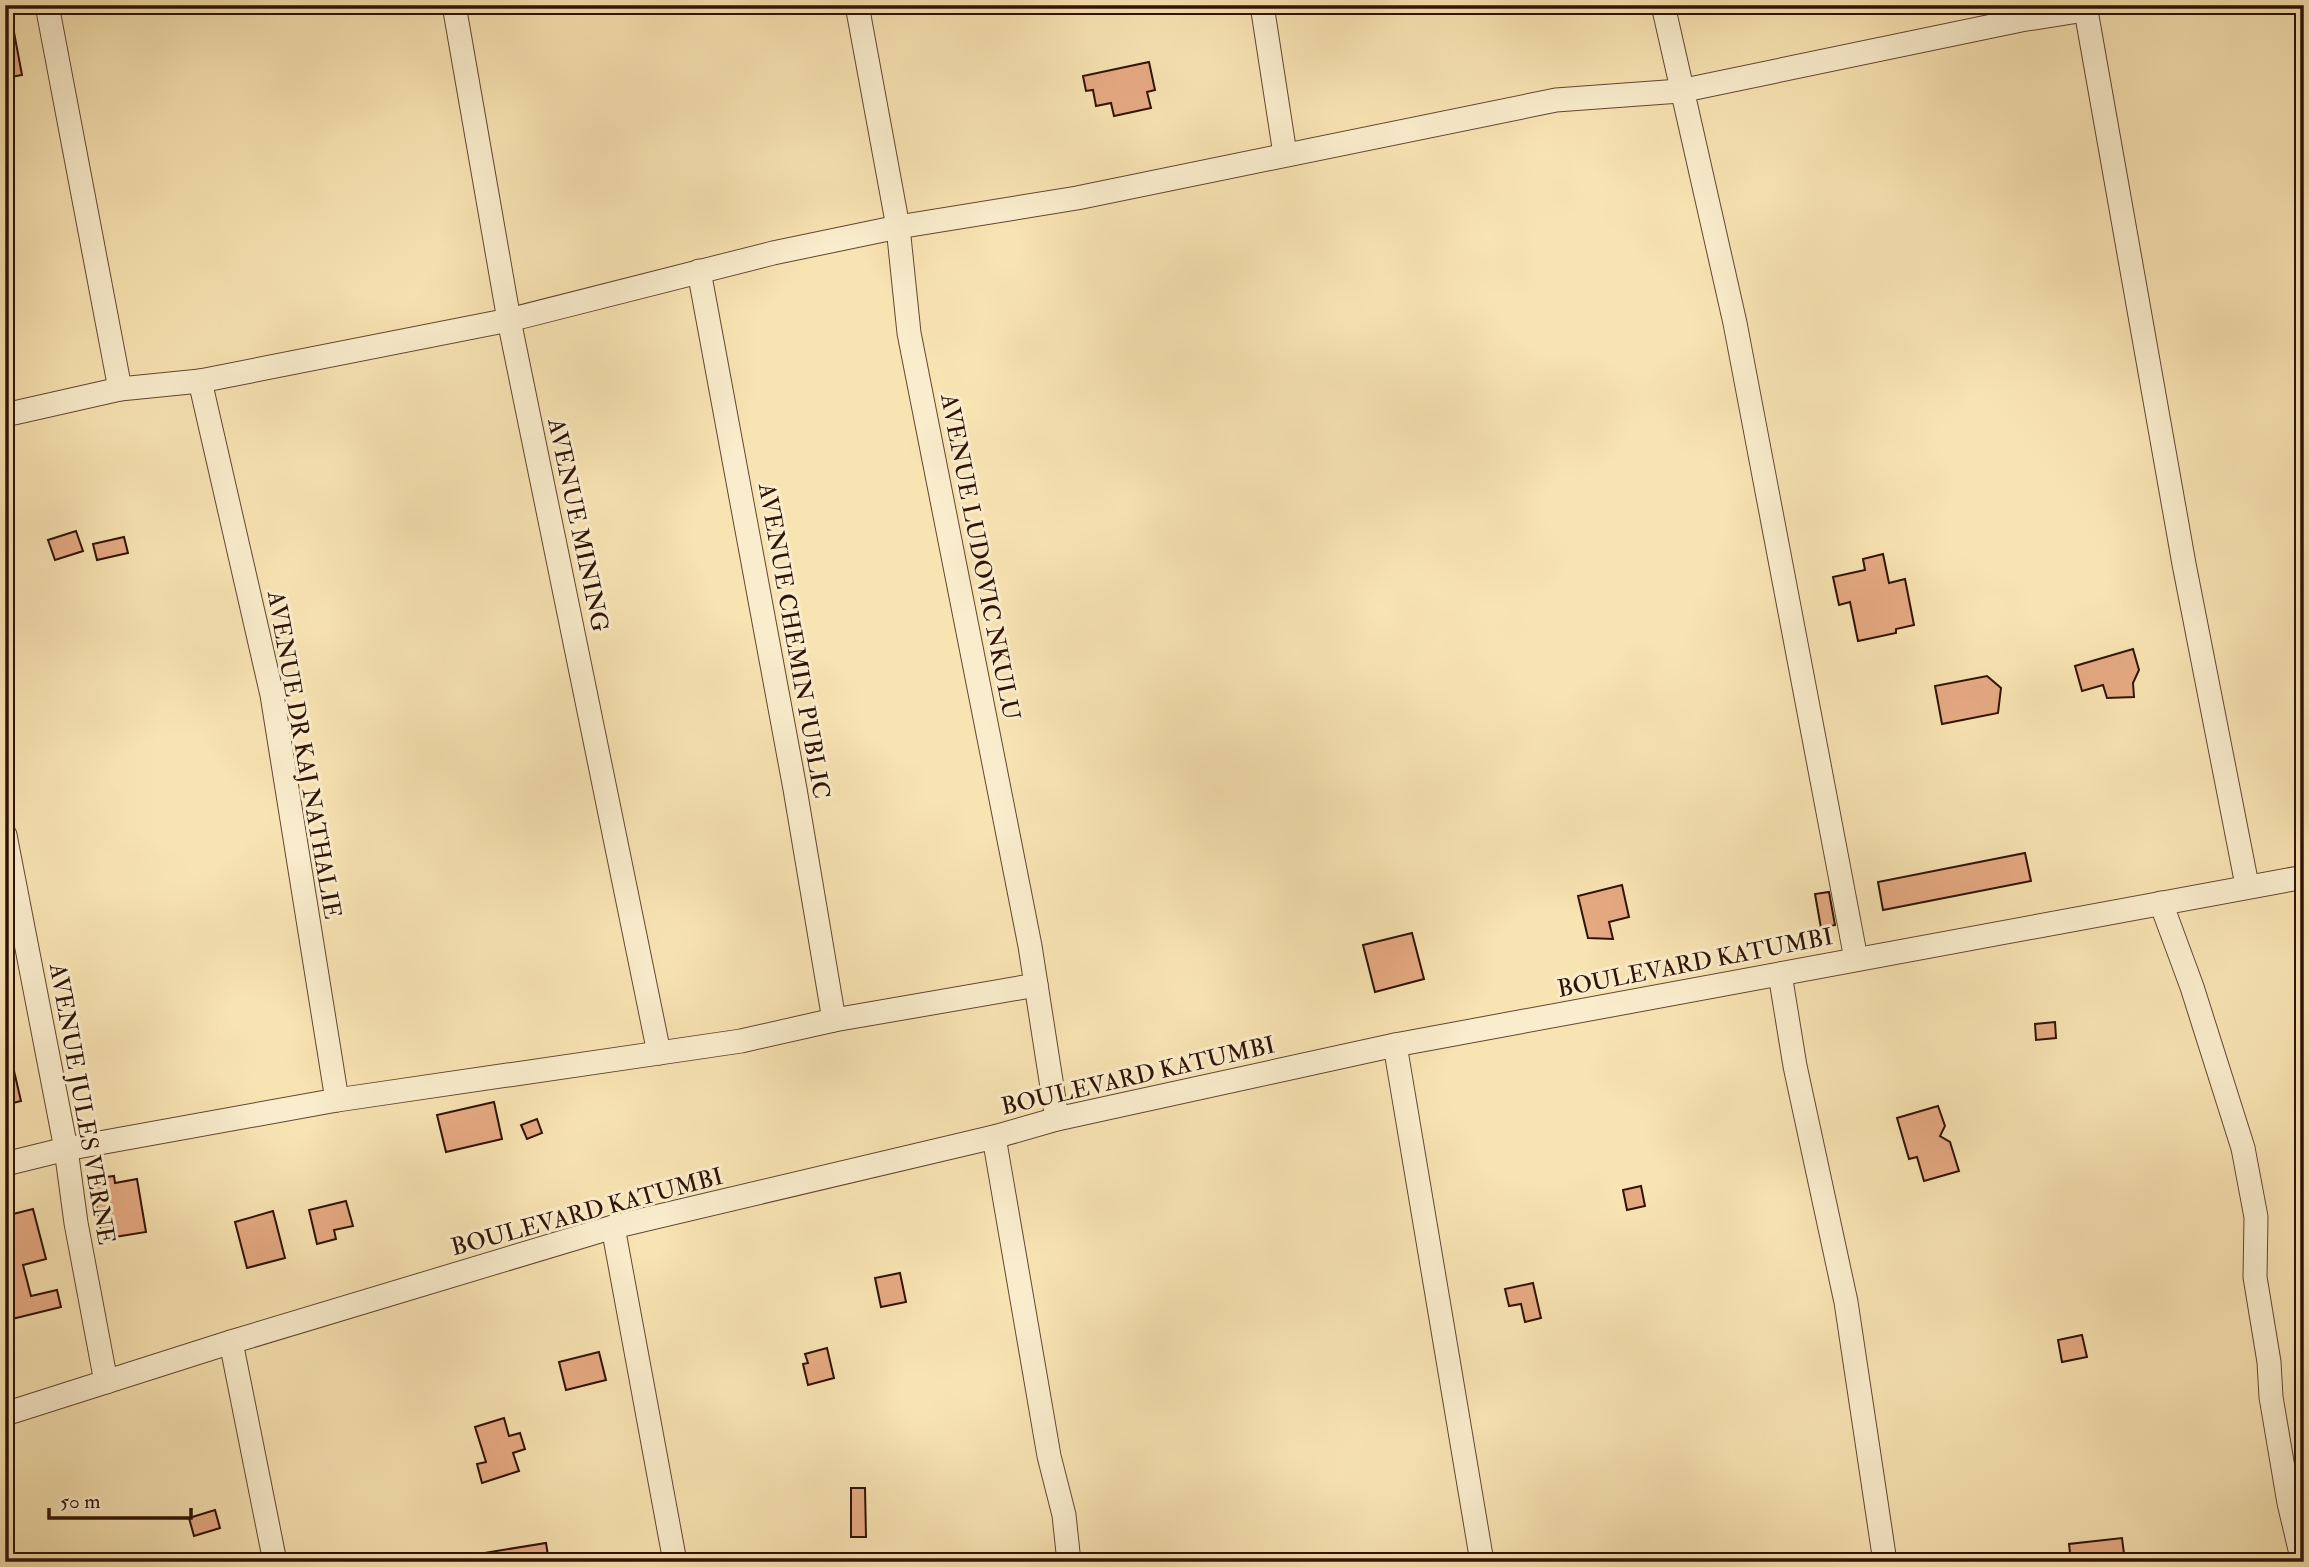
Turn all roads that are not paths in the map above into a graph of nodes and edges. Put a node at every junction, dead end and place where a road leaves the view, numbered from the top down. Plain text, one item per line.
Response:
1 (47, 5) edge
2 (454, 5) edge
3 (857, 5) edge
4 (1262, 5) edge
5 (1663, 5) edge
6 (2085, 8) edge
7 (1680, 91) junction
8 (1285, 154) junction
9 (898, 227) junction
10 (699, 271) junction
11 (509, 320) junction
12 (200, 381) junction
13 (120, 389) junction
14 (5, 415) edge
15 (5, 835) edge
16 (2304, 877) edge
17 (2247, 885) junction
18 (2161, 903) junction
19 (1856, 959) junction
20 (1780, 974) junction
21 (1036, 985) junction
22 (834, 1020) junction
23 (1395, 1045) junction
24 (659, 1053) junction
25 (337, 1100) junction
26 (1057, 1119) junction
27 (994, 1137) junction
28 (66, 1149) junction
29 (5, 1164) edge
30 (613, 1227) junction
31 (231, 1342) junction
32 (106, 1382) junction
33 (5, 1414) edge
34 (275, 1562) edge
35 (675, 1562) edge
36 (1069, 1562) edge
37 (1482, 1562) edge
38 (1885, 1562) edge
39 (2303, 1562) edge

1 - 13 street
2 - 11 street, AVENUE MINING
3 - 9 street, AVENUE LUDOVIC NKULU
4 - 8 street
5 - 7 street
6 - 7 street
6 - 17 street
7 - 8 street
7 - 19 street
8 - 9 street
9 - 10 street
9 - 21 street, AVENUE LUDOVIC NKULU
10 - 11 street
10 - 22 street, AVENUE CHEMIN PUBLIC
11 - 12 street
11 - 24 street, AVENUE MINING
12 - 13 street
12 - 25 street, AVENUE DR KAJ NATHALIE
13 - 14 street
15 - 28 street, AVENUE JULES VERNE
16 - 17 street, BOULEVARD KATUMBI
17 - 18 street, BOULEVARD KATUMBI
18 - 19 street, BOULEVARD KATUMBI
18 - 39 street
19 - 20 street, BOULEVARD KATUMBI
20 - 23 street, BOULEVARD KATUMBI
20 - 38 street
21 - 22 street
21 - 26 street, AVENUE LUDOVIC NKULU
22 - 24 street
23 - 26 street, BOULEVARD KATUMBI
23 - 37 street
24 - 25 street
25 - 28 street
26 - 27 street, BOULEVARD KATUMBI
27 - 30 street, BOULEVARD KATUMBI
27 - 36 street
28 - 29 street
28 - 32 street, AVENUE JULES VERNE
30 - 31 street, BOULEVARD KATUMBI
30 - 35 street
31 - 32 street, BOULEVARD KATUMBI
31 - 34 street
32 - 33 street, BOULEVARD KATUMBI

